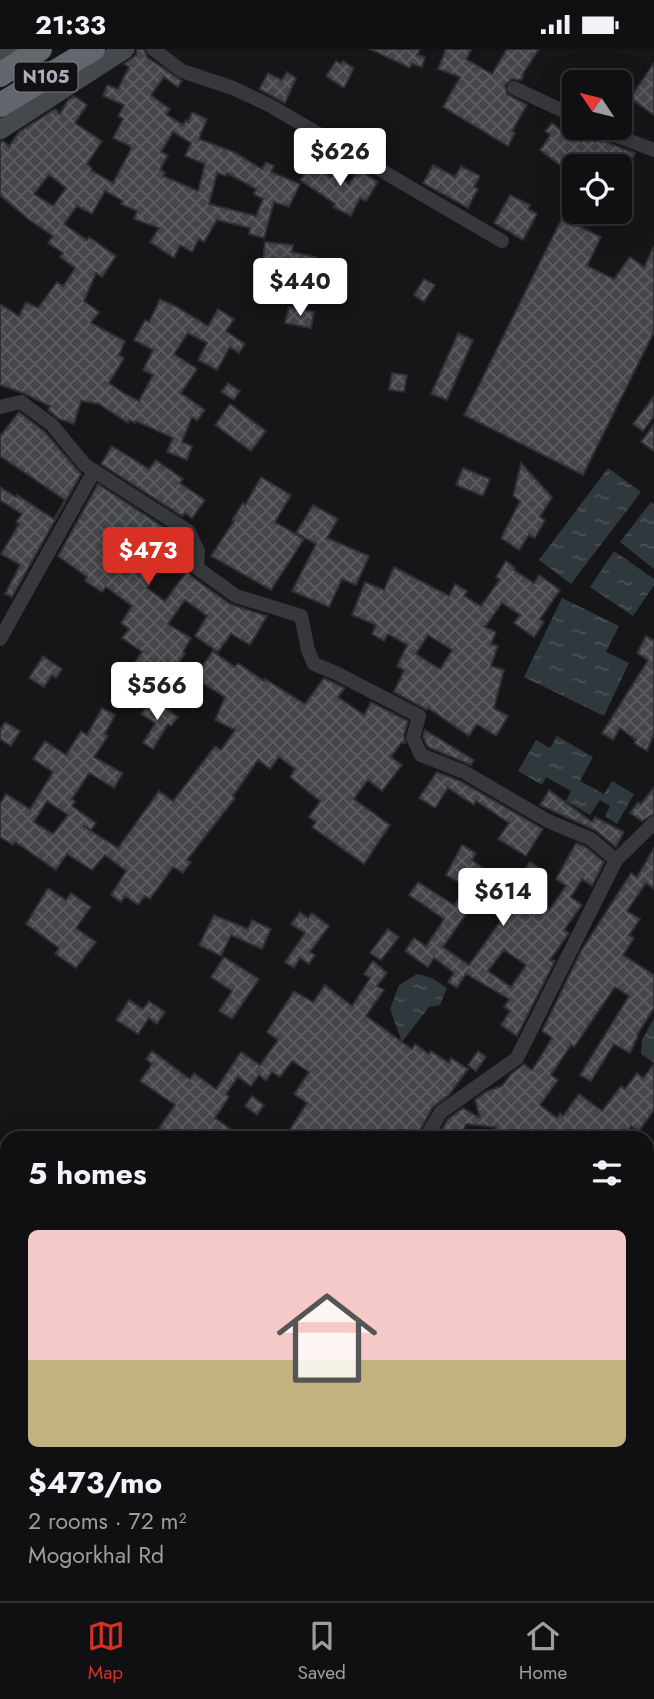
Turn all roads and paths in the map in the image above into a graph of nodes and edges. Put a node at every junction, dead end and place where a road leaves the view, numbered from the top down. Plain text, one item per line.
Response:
1 (15, 49) edge
2 (40, 49) edge
3 (93, 49) edge
4 (125, 49) edge
5 (153, 49) edge
6 (0, 58) edge
7 (0, 75) edge
8 (514, 88) dead end
9 (0, 105) edge
10 (562, 109) edge
11 (0, 130) edge
12 (628, 140) edge
13 (654, 150) edge
14 (502, 241) dead end
15 (0, 407) edge
16 (94, 471) junction
17 (0, 639) edge
18 (654, 823) edge
19 (616, 860) junction
20 (430, 1131) edge

1 - 6 main road
2 - 7 highway, N105
3 - 9 highway, N105
4 - 11 main road
5 - 14 street
8 - 10 street
12 - 13 street
15 - 16 street
16 - 17 street
16 - 19 street
18 - 19 street
19 - 20 street

